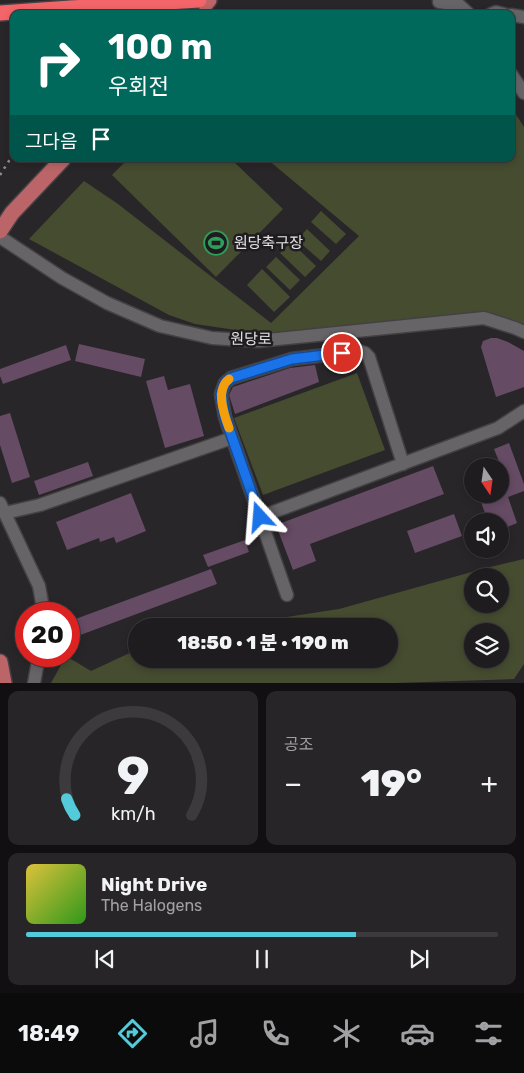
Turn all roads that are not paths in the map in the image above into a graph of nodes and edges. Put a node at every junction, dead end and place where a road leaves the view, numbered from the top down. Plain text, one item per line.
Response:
1 (198, 0) edge
2 (209, 0) edge
3 (439, 2) dead end
4 (43, 10) edge
5 (200, 10) edge
6 (465, 10) edge
7 (515, 80) edge
8 (524, 93) edge
9 (60, 162) edge
10 (0, 231) edge
11 (0, 237) edge
12 (524, 332) edge
13 (524, 411) edge
14 (232, 438) junction
15 (403, 464) junction
16 (2, 508) edge
17 (260, 517) junction
18 (287, 595) dead end
19 (42, 602) edge
20 (0, 662) edge
21 (37, 667) edge
22 (4, 683) edge
23 (34, 683) edge

1 - 4 highway, bridge
2 - 5 main road
3 - 6 lane
7 - 8 lane
9 - 10 main road
11 - 12 lane, 원당로
13 - 15 lane
14 - 15 lane
14 - 16 lane
14 - 17 lane
15 - 17 lane
16 - 19 lane
17 - 18 lane
20 - 22 main road
21 - 23 lane

